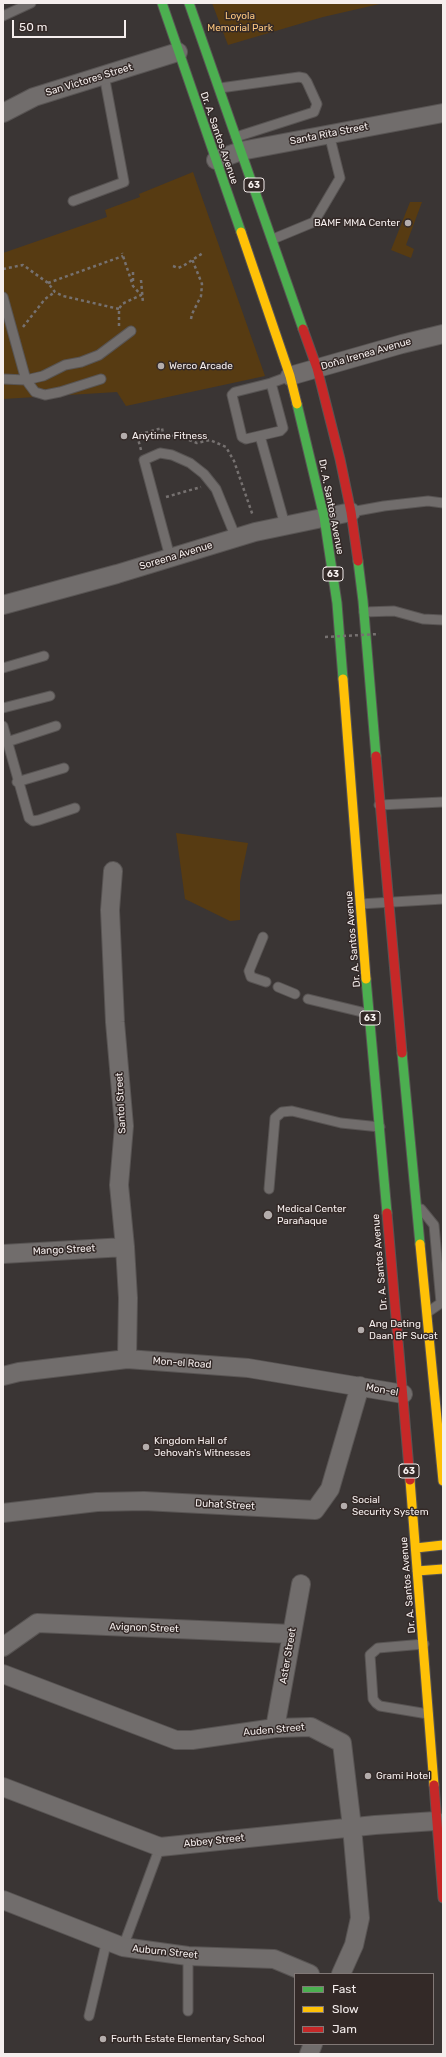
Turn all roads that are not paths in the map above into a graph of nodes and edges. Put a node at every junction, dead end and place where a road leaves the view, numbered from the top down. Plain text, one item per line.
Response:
1 (31, 3) edge
2 (162, 3) edge
3 (189, 3) edge
4 (3, 16) edge
5 (178, 52) junction
6 (104, 75) junction
7 (220, 88) junction
8 (443, 113) edge
9 (3, 114) edge
10 (329, 134) junction
11 (239, 144) junction
12 (216, 160) junction
13 (73, 201) dead end
14 (272, 239) junction
15 (3, 297) edge
16 (131, 331) dead end
17 (443, 334) edge
18 (317, 368) junction
19 (290, 376) junction
20 (3, 379) edge
21 (101, 379) dead end
22 (26, 380) junction
23 (271, 383) junction
24 (300, 417) junction
25 (281, 421) junction
26 (260, 436) junction
27 (443, 503) edge
28 (351, 512) junction
29 (324, 517) junction
30 (286, 525) junction
31 (236, 538) junction
32 (170, 557) junction
33 (3, 605) edge
34 (364, 612) junction
35 (443, 620) edge
36 (44, 656) dead end
37 (3, 668) edge
38 (50, 696) dead end
39 (3, 708) edge
40 (3, 726) edge
41 (56, 726) dead end
42 (7, 742) junction
43 (64, 768) dead end
44 (17, 782) junction
45 (443, 802) edge
46 (379, 805) junction
47 (75, 808) dead end
48 (114, 871) dead end
49 (443, 899) edge
50 (389, 903) junction
51 (360, 904) junction
52 (263, 937) dead end
53 (266, 982) dead end
54 (278, 987) dead end
55 (295, 994) dead end
56 (308, 999) dead end
57 (370, 1014) junction
58 (380, 1127) junction
59 (269, 1189) dead end
60 (417, 1204) junction
61 (125, 1247) junction
62 (3, 1254) edge
63 (427, 1313) junction
64 (127, 1359) junction
65 (3, 1376) edge
66 (360, 1386) junction
67 (403, 1394) junction
68 (443, 1481) edge
69 (3, 1513) edge
70 (443, 1545) edge
71 (416, 1548) junction
72 (443, 1570) edge
73 (417, 1571) junction
74 (301, 1584) dead end
75 (292, 1634) junction
76 (424, 1644) junction
77 (3, 1648) edge
78 (3, 1674) edge
79 (428, 1714) junction
80 (275, 1728) junction
81 (3, 1787) edge
82 (436, 1821) junction
83 (352, 1827) junction
84 (160, 1847) junction
85 (443, 1898) edge
86 (3, 1900) edge
87 (115, 1944) junction
88 (188, 1956) junction
89 (308, 1973) edge
90 (341, 1973) edge
91 (188, 2011) dead end
92 (89, 2016) dead end

1 - 4 lane
2 - 5 main road, Dr. A. Santos Avenue / 63
3 - 7 main road, Dr. A. Santos Avenue / 63
5 - 6 street, San Victores Street
5 - 12 main road, Dr. A. Santos Avenue / 63
6 - 9 street, San Victores Street
6 - 13 lane
7 - 11 main road, Dr. A. Santos Avenue / 63
7 - 11 lane
8 - 10 street, Santa Rita Street
10 - 11 street, Santa Rita Street
10 - 14 lane
11 - 12 street, Santa Rita Street
11 - 14 main road, Dr. A. Santos Avenue / 63
12 - 19 main road, Dr. A. Santos Avenue / 63
14 - 18 main road, Dr. A. Santos Avenue / 63
15 - 22 lane
16 - 22 lane
17 - 18 street, Doña Irenea Avenue
18 - 19 street, Doña Irenea Avenue
18 - 28 main road, Dr. A. Santos Avenue / 63
19 - 23 lane
19 - 24 main road, Dr. A. Santos Avenue / 63
20 - 22 lane
21 - 22 lane
23 - 25 lane
23 - 26 lane
24 - 25 lane
24 - 29 main road, Dr. A. Santos Avenue / 63
25 - 26 lane
26 - 30 lane
27 - 28 lane
28 - 29 street, Soreena Avenue
28 - 34 main road, Dr. A. Santos Avenue / 63
29 - 30 street, Soreena Avenue
29 - 51 main road, Dr. A. Santos Avenue / 63
30 - 31 street, Soreena Avenue
31 - 32 street, Soreena Avenue
31 - 32 lane
32 - 33 street, Soreena Avenue
34 - 35 lane
34 - 46 main road, Dr. A. Santos Avenue / 63
36 - 37 lane
38 - 39 lane
40 - 42 lane
41 - 42 lane
42 - 44 lane
43 - 44 lane
44 - 47 lane
45 - 46 lane
46 - 50 main road, Dr. A. Santos Avenue / 63
48 - 61 street, Santol Street
49 - 50 lane
50 - 51 lane
50 - 60 main road, Dr. A. Santos Avenue / 63
51 - 57 main road, Dr. A. Santos Avenue / 63
52 - 53 lane
54 - 55 lane
56 - 57 lane
57 - 58 main road, Dr. A. Santos Avenue / 63
58 - 59 lane
58 - 67 main road, Dr. A. Santos Avenue / 63
60 - 63 main road, Dr. A. Santos Avenue / 63
60 - 63 lane
61 - 62 street, Mango Street
61 - 64 street, Santol Street
63 - 68 main road, Dr. A. Santos Avenue / 63
64 - 65 street, Mon-el Road
64 - 66 street, Mon-el Road
66 - 67 street, Mon-el
66 - 69 street, Duhat Street
67 - 71 main road, Dr. A. Santos Avenue / 63
70 - 71 main road
71 - 73 main road, Dr. A. Santos Avenue / 63
72 - 73 main road
73 - 76 main road, Dr. A. Santos Avenue / 63
74 - 75 street, Aster Street
75 - 77 street, Avignon Street
75 - 80 street, Aster Street
76 - 79 main road, Dr. A. Santos Avenue / 63
76 - 79 lane
78 - 80 street, Auden Street
79 - 82 main road, Dr. A. Santos Avenue / 63
80 - 83 street, Auden Street
81 - 84 street, Abbey Street
82 - 83 street, Abbey Street
82 - 85 main road, Dr. A. Santos Avenue / 63
83 - 84 street, Abbey Street
83 - 90 street, Auden Street
84 - 87 lane
86 - 87 street, Auburn Street
87 - 88 street, Auburn Street
87 - 92 lane
88 - 89 street, Auburn Street
88 - 91 lane

